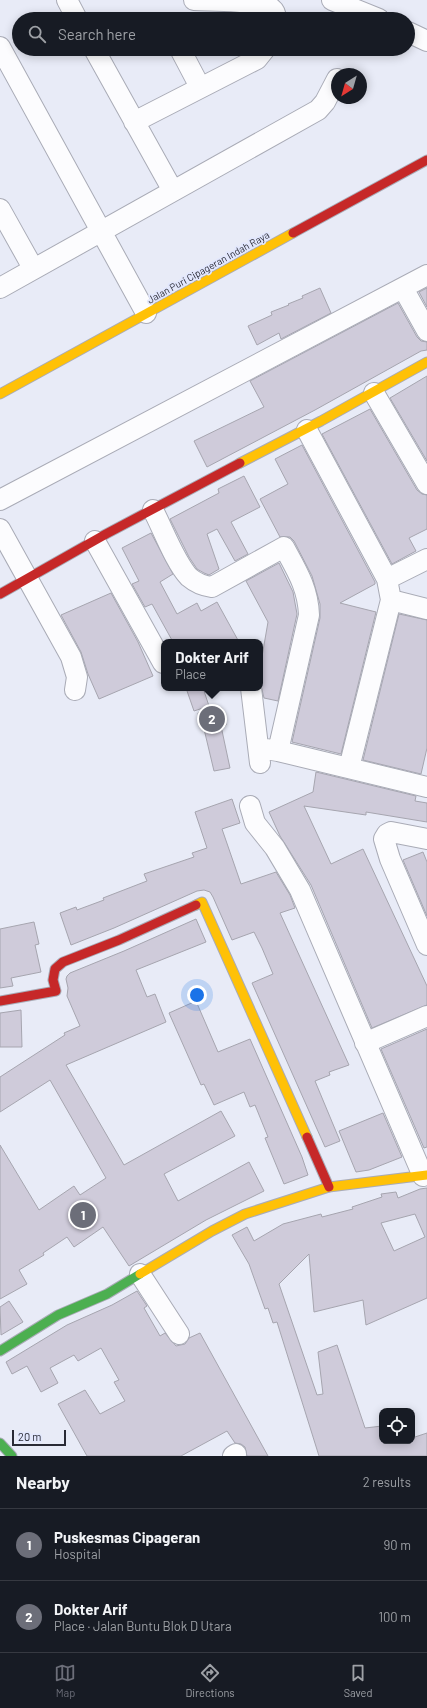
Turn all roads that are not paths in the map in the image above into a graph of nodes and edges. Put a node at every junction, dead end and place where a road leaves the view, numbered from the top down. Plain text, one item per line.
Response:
1 (67, 0) edge
2 (194, 0) edge
3 (332, 0) edge
4 (370, 10) edge
5 (73, 12) edge
6 (275, 12) edge
7 (415, 35) edge
8 (427, 41) edge
9 (0, 47) edge
10 (98, 56) edge
11 (184, 56) edge
12 (259, 56) edge
13 (200, 87) junction
14 (331, 90) edge
15 (134, 122) junction
16 (427, 160) edge
17 (173, 191) junction
18 (0, 209) edge
19 (102, 231) junction
20 (33, 268) junction
21 (427, 275) edge
22 (0, 288) edge
23 (403, 288) junction
24 (146, 313) junction
25 (427, 331) edge
26 (427, 362) edge
27 (374, 393) junction
28 (0, 394) edge
29 (307, 430) junction
30 (427, 484) edge
31 (0, 500) edge
32 (153, 510) junction
33 (0, 529) edge
34 (95, 541) junction
35 (427, 559) edge
36 (27, 578) junction
37 (387, 579) junction
38 (0, 594) edge
39 (391, 600) junction
40 (427, 609) edge
41 (161, 658) edge
42 (76, 690) dead end
43 (252, 691) edge
44 (266, 754) junction
45 (349, 768) junction
46 (427, 787) edge
47 (250, 806) dead end
48 (427, 839) edge
49 (427, 945) edge
50 (0, 1001) edge
51 (427, 1016) edge
52 (365, 1043) junction
53 (425, 1175) edge
54 (329, 1187) junction
55 (140, 1274) junction
56 (179, 1334) dead end
57 (0, 1351) edge
58 (0, 1443) edge
59 (12, 1456) edge

1 - 5 street
2 - 6 street
3 - 4 street
7 - 8 street
9 - 19 street
10 - 15 street
11 - 13 street
12 - 13 street
13 - 15 street
14 - 17 street
15 - 17 street
16 - 24 street, Jalan Puri Cipageran Indah Raya
17 - 19 street
18 - 20 street
19 - 20 street
19 - 24 street
20 - 22 street
21 - 23 street
23 - 25 street
23 - 31 street
24 - 28 street, Jalan Puri Cipageran Indah Raya
26 - 27 street
27 - 29 street
27 - 30 street
29 - 32 street
29 - 37 street
32 - 34 street
32 - 44 street
33 - 36 street
34 - 36 street
34 - 41 street
35 - 37 street
36 - 38 street
36 - 42 street
37 - 39 street
39 - 40 street
39 - 45 street
43 - 44 street
44 - 45 street
45 - 46 street
47 - 52 street
48 - 49 street
50 - 54 street
51 - 52 street
52 - 53 street
53 - 54 street
54 - 55 street
55 - 56 street
55 - 57 street
58 - 59 street

